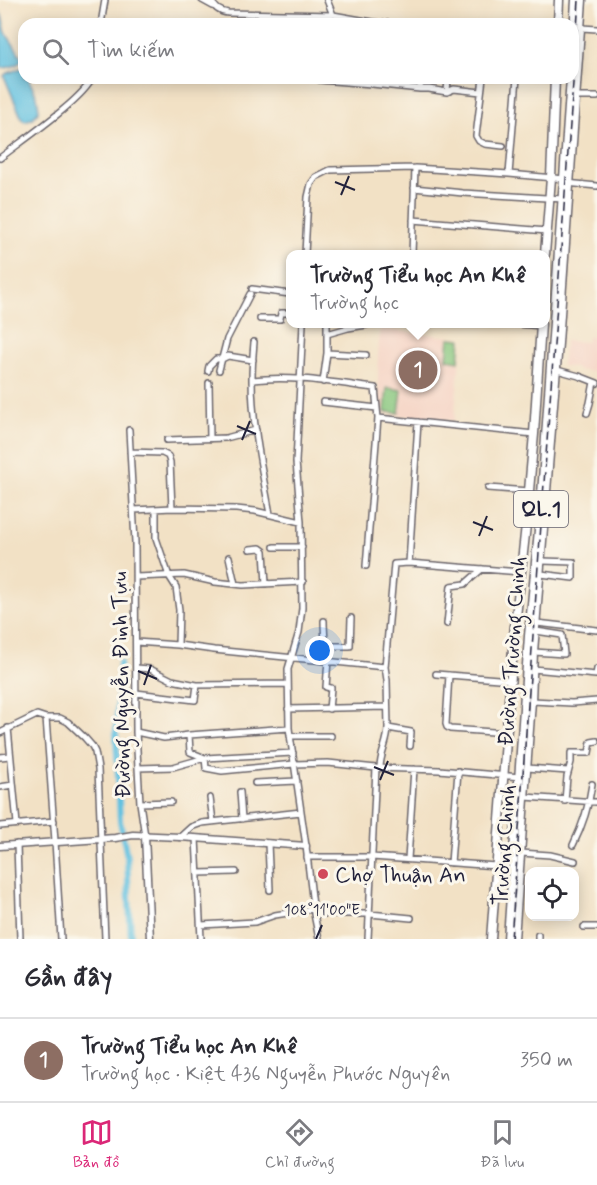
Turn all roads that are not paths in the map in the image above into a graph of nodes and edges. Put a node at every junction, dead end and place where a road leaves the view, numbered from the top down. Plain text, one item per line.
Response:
1 (105, 0) edge
2 (202, 0) edge
3 (211, 0) edge
4 (327, 0) edge
5 (559, 0) edge
6 (576, 0) edge
7 (583, 0) edge
8 (214, 6) junction
9 (325, 15) junction
10 (333, 15) junction
11 (102, 18) edge
12 (325, 18) edge
13 (350, 18) edge
14 (558, 18) edge
15 (575, 18) edge
16 (582, 28) junction
17 (597, 29) edge
18 (579, 62) edge
19 (89, 84) edge
20 (372, 84) edge
21 (420, 84) edge
22 (448, 84) edge
23 (482, 84) edge
24 (516, 84) edge
25 (555, 84) edge
26 (571, 84) edge
27 (577, 84) edge
28 (420, 89) junction
29 (447, 92) junction
30 (481, 92) junction
31 (576, 97) junction
32 (597, 97) edge
33 (503, 146) dead end
34 (0, 158) edge
35 (416, 168) junction
36 (509, 174) junction
37 (551, 178) junction
38 (566, 181) junction
39 (597, 186) edge
40 (414, 188) junction
41 (549, 199) junction
42 (563, 199) junction
43 (413, 220) junction
44 (547, 231) junction
45 (305, 250) edge
46 (412, 250) edge
47 (545, 250) edge
48 (286, 294) edge
49 (286, 313) edge
50 (260, 319) dead end
51 (303, 328) edge
52 (327, 328) edge
53 (348, 328) edge
54 (541, 328) edge
55 (327, 334) junction
56 (254, 342) dead end
57 (327, 353) junction
58 (366, 355) dead end
59 (222, 359) junction
60 (253, 360) junction
61 (219, 370) dead end
62 (557, 370) junction
63 (208, 371) dead end
64 (301, 379) junction
65 (252, 380) junction
66 (323, 382) junction
67 (595, 382) edge
68 (209, 383) dead end
69 (323, 402) dead end
70 (377, 408) junction
71 (587, 412) dead end
72 (378, 418) junction
73 (418, 422) junction
74 (129, 430) dead end
75 (256, 430) junction
76 (534, 434) junction
77 (210, 438) junction
78 (167, 440) dead end
79 (130, 452) junction
80 (488, 488) dead end
81 (529, 491) junction
82 (172, 508) junction
83 (528, 508) junction
84 (156, 509) junction
85 (541, 509) junction
86 (134, 510) junction
87 (270, 514) junction
88 (301, 522) junction
89 (302, 547) junction
90 (274, 548) dead end
91 (250, 549) dead end
92 (229, 557) dead end
93 (542, 561) junction
94 (409, 563) junction
95 (366, 566) dead end
96 (482, 569) junction
97 (521, 572) junction
98 (541, 574) junction
99 (169, 576) junction
100 (136, 577) junction
101 (303, 582) junction
102 (235, 584) junction
103 (266, 584) junction
104 (351, 618) dead end
105 (324, 621) dead end
106 (447, 624) dead end
107 (515, 625) junction
108 (534, 627) junction
109 (597, 630) edge
110 (136, 642) junction
111 (178, 645) junction
112 (326, 646) junction
113 (534, 652) junction
114 (292, 657) junction
115 (325, 660) junction
116 (385, 667) junction
117 (136, 668) junction
118 (533, 669) junction
119 (597, 669) edge
120 (436, 674) dead end
121 (449, 675) junction
122 (511, 680) junction
123 (288, 684) junction
124 (196, 685) junction
125 (136, 693) junction
126 (532, 701) junction
127 (597, 701) edge
128 (387, 707) junction
129 (288, 709) junction
130 (329, 709) junction
131 (46, 718) junction
132 (8, 728) junction
133 (289, 728) junction
134 (388, 728) junction
135 (136, 732) junction
136 (0, 733) edge
137 (507, 733) junction
138 (189, 735) junction
139 (290, 736) junction
140 (331, 736) dead end
141 (597, 741) edge
142 (410, 746) dead end
143 (293, 753) junction
144 (10, 756) junction
145 (0, 757) edge
146 (205, 758) junction
147 (294, 764) junction
148 (138, 768) junction
149 (378, 768) junction
150 (527, 768) junction
151 (414, 769) junction
152 (458, 771) junction
153 (568, 771) junction
154 (503, 776) junction
155 (520, 777) junction
156 (297, 781) junction
157 (255, 783) dead end
158 (592, 784) dead end
159 (13, 785) junction
160 (0, 787) edge
161 (240, 792) dead end
162 (525, 797) junction
163 (210, 798) dead end
164 (565, 801) junction
165 (171, 802) dead end
166 (589, 802) junction
167 (597, 802) edge
168 (140, 803) junction
169 (301, 812) junction
170 (242, 819) junction
171 (54, 821) junction
172 (213, 821) junction
173 (17, 824) junction
174 (0, 826) edge
175 (145, 836) junction
176 (180, 837) junction
177 (100, 838) junction
178 (196, 838) junction
179 (56, 841) junction
180 (268, 843) junction
181 (17, 844) junction
182 (573, 845) dead end
183 (0, 846) edge
184 (306, 846) junction
185 (521, 853) junction
186 (307, 857) junction
187 (372, 857) junction
188 (408, 859) junction
189 (575, 861) dead end
190 (451, 863) junction
191 (496, 866) junction
192 (236, 872) dead end
193 (198, 873) junction
194 (270, 890) dead end
195 (313, 911) junction
196 (370, 914) junction
197 (411, 918) dead end
198 (201, 925) junction
199 (584, 927) dead end
200 (597, 927) edge
201 (20, 939) edge
202 (61, 939) edge
203 (105, 939) edge
204 (150, 939) edge
205 (201, 939) edge
206 (319, 939) edge
207 (368, 939) edge
208 (491, 939) edge
209 (508, 939) edge
210 (515, 939) edge

1 - 11 street
2 - 8 street
3 - 8 street
4 - 10 street
5 - 14 highway
6 - 15 highway
7 - 16 street, Trường Chinh
8 - 9 street
9 - 10 street
9 - 12 street
10 - 13 street
16 - 17 street
16 - 18 street, Trường Chinh
19 - 34 street
20 - 28 street
21 - 28 street
22 - 29 street
23 - 30 street
24 - 36 street
25 - 37 highway
26 - 38 highway, Đường Trường Chinh / QL.1
27 - 31 street, Trường Chinh
28 - 29 street
29 - 30 street
30 - 33 street
31 - 32 street
31 - 38 street, Trường Chinh
35 - 36 street
35 - 40 street
35 - 45 street
36 - 37 street
37 - 38 street
37 - 41 highway
38 - 39 street
38 - 42 highway, Đường Trường Chinh / QL.1
38 - 62 street, Trường Chinh
40 - 41 street
40 - 43 street
41 - 42 street
41 - 44 highway
42 - 85 highway, Đường Trường Chinh / QL.1
43 - 44 street
43 - 46 street
44 - 47 highway
48 - 59 street
49 - 50 street
51 - 64 street
52 - 55 street
53 - 55 street
54 - 76 highway, Đường Trường Chinh / QL.1
55 - 57 street
56 - 60 street
57 - 58 street
57 - 66 street
59 - 60 street
59 - 61 street
59 - 63 street
60 - 65 street
62 - 67 street
62 - 93 street, Trường Chinh
64 - 65 street
64 - 66 street
64 - 88 street
65 - 75 street
66 - 70 street
67 - 71 street
68 - 77 street
69 - 70 street
70 - 72 street
72 - 73 street
72 - 95 street
73 - 76 street
73 - 94 street
74 - 79 street, Đường Nguyễn Đình Tựu
75 - 77 street
75 - 87 street
76 - 81 highway, Đường Trường Chinh / QL.1
77 - 78 street
79 - 82 street
79 - 86 street, Đường Nguyễn Đình Tựu
80 - 81 street
81 - 83 highway, Đường Trường Chinh / QL.1
82 - 84 street
82 - 87 street
83 - 85 highway
83 - 97 highway, Đường Trường Chinh / QL.1
84 - 86 street
84 - 99 street
85 - 108 highway, Đường Trường Chinh / QL.1
86 - 100 street, Đường Nguyễn Đình Tựu
87 - 88 street
88 - 89 street
89 - 90 street
89 - 101 street
91 - 103 street
92 - 102 street
93 - 98 street, Trường Chinh
93 - 98 street
94 - 96 street
94 - 116 street
96 - 97 street
96 - 106 street
97 - 107 highway, Đường Trường Chinh / QL.1
98 - 108 street, Trường Chinh
99 - 100 street
99 - 102 street
99 - 111 street
100 - 110 street, Đường Nguyễn Đình Tựu
101 - 103 street
101 - 114 street
102 - 103 street
104 - 112 street
105 - 112 street
107 - 108 highway
107 - 122 highway, Đường Trường Chinh / QL.1
108 - 109 street
108 - 113 street, Trường Chinh
108 - 113 street, Đường Trường Chinh
108 - 155 highway, Đường Trường Chinh / QL.1
110 - 111 street
110 - 117 street, Đường Nguyễn Đình Tựu
111 - 114 street
112 - 115 street
113 - 118 street, Trường Chinh
114 - 115 street
114 - 123 street
115 - 116 street
115 - 130 street
116 - 128 street
117 - 124 street
117 - 125 street, Đường Nguyễn Đình Tựu
118 - 119 street
118 - 126 street, Trường Chinh
120 - 121 street
121 - 122 street
121 - 137 street
122 - 137 highway, Đường Trường Chinh / QL.1
123 - 124 street
123 - 129 street
124 - 125 street
125 - 135 street, Đường Nguyễn Đình Tựu
126 - 127 street
126 - 150 street, Trường Chinh
128 - 130 street
128 - 134 street
129 - 130 street
129 - 133 street
131 - 132 street
131 - 171 street
131 - 177 street
132 - 136 street
132 - 144 street
133 - 138 street
133 - 139 street
134 - 142 street
134 - 149 street
135 - 138 street
135 - 148 street, Đường Nguyễn Đình Tựu
137 - 154 highway, Đường Trường Chinh / QL.1
138 - 146 street
139 - 140 street
139 - 143 street
141 - 153 street
143 - 146 street
143 - 147 street
144 - 145 street
144 - 159 street
146 - 147 street
146 - 148 street
147 - 149 street
147 - 156 street
148 - 168 street, Đường Nguyễn Đình Tựu
149 - 151 street
149 - 187 street
150 - 153 street, Đường Trường Chinh
150 - 162 street, Trường Chinh
151 - 152 street
151 - 188 street
152 - 154 street
152 - 190 street
153 - 164 street
154 - 155 street
154 - 191 highway, Đường Trường Chinh / QL.1
155 - 209 highway, Đường Trường Chinh / QL.1
156 - 157 street
156 - 169 street
158 - 166 street
159 - 160 street
159 - 173 street
161 - 170 street
162 - 164 street
162 - 185 street, Trường Chinh
163 - 172 street
164 - 166 street
165 - 168 street
166 - 167 street
166 - 182 street
168 - 175 street, Đường Nguyễn Đình Tựu
169 - 170 street
169 - 184 street
170 - 172 street
171 - 173 street
171 - 179 street
172 - 176 street
173 - 174 street
175 - 176 street
175 - 177 street
175 - 204 street, Đường Nguyễn Đình Tựu
176 - 178 street
177 - 179 street
177 - 203 street
178 - 180 street
178 - 193 street
179 - 181 street
179 - 202 street
180 - 184 street
180 - 194 street
181 - 183 street
181 - 201 street
184 - 186 street
185 - 189 street
185 - 210 street, Trường Chinh
186 - 187 street
186 - 195 street
187 - 188 street
187 - 196 street
188 - 190 street
190 - 191 street
191 - 208 highway, Đường Trường Chinh / QL.1
192 - 193 street
193 - 198 street
195 - 196 street
195 - 198 street
195 - 206 street
196 - 197 street
196 - 207 street
198 - 205 street
199 - 200 street

